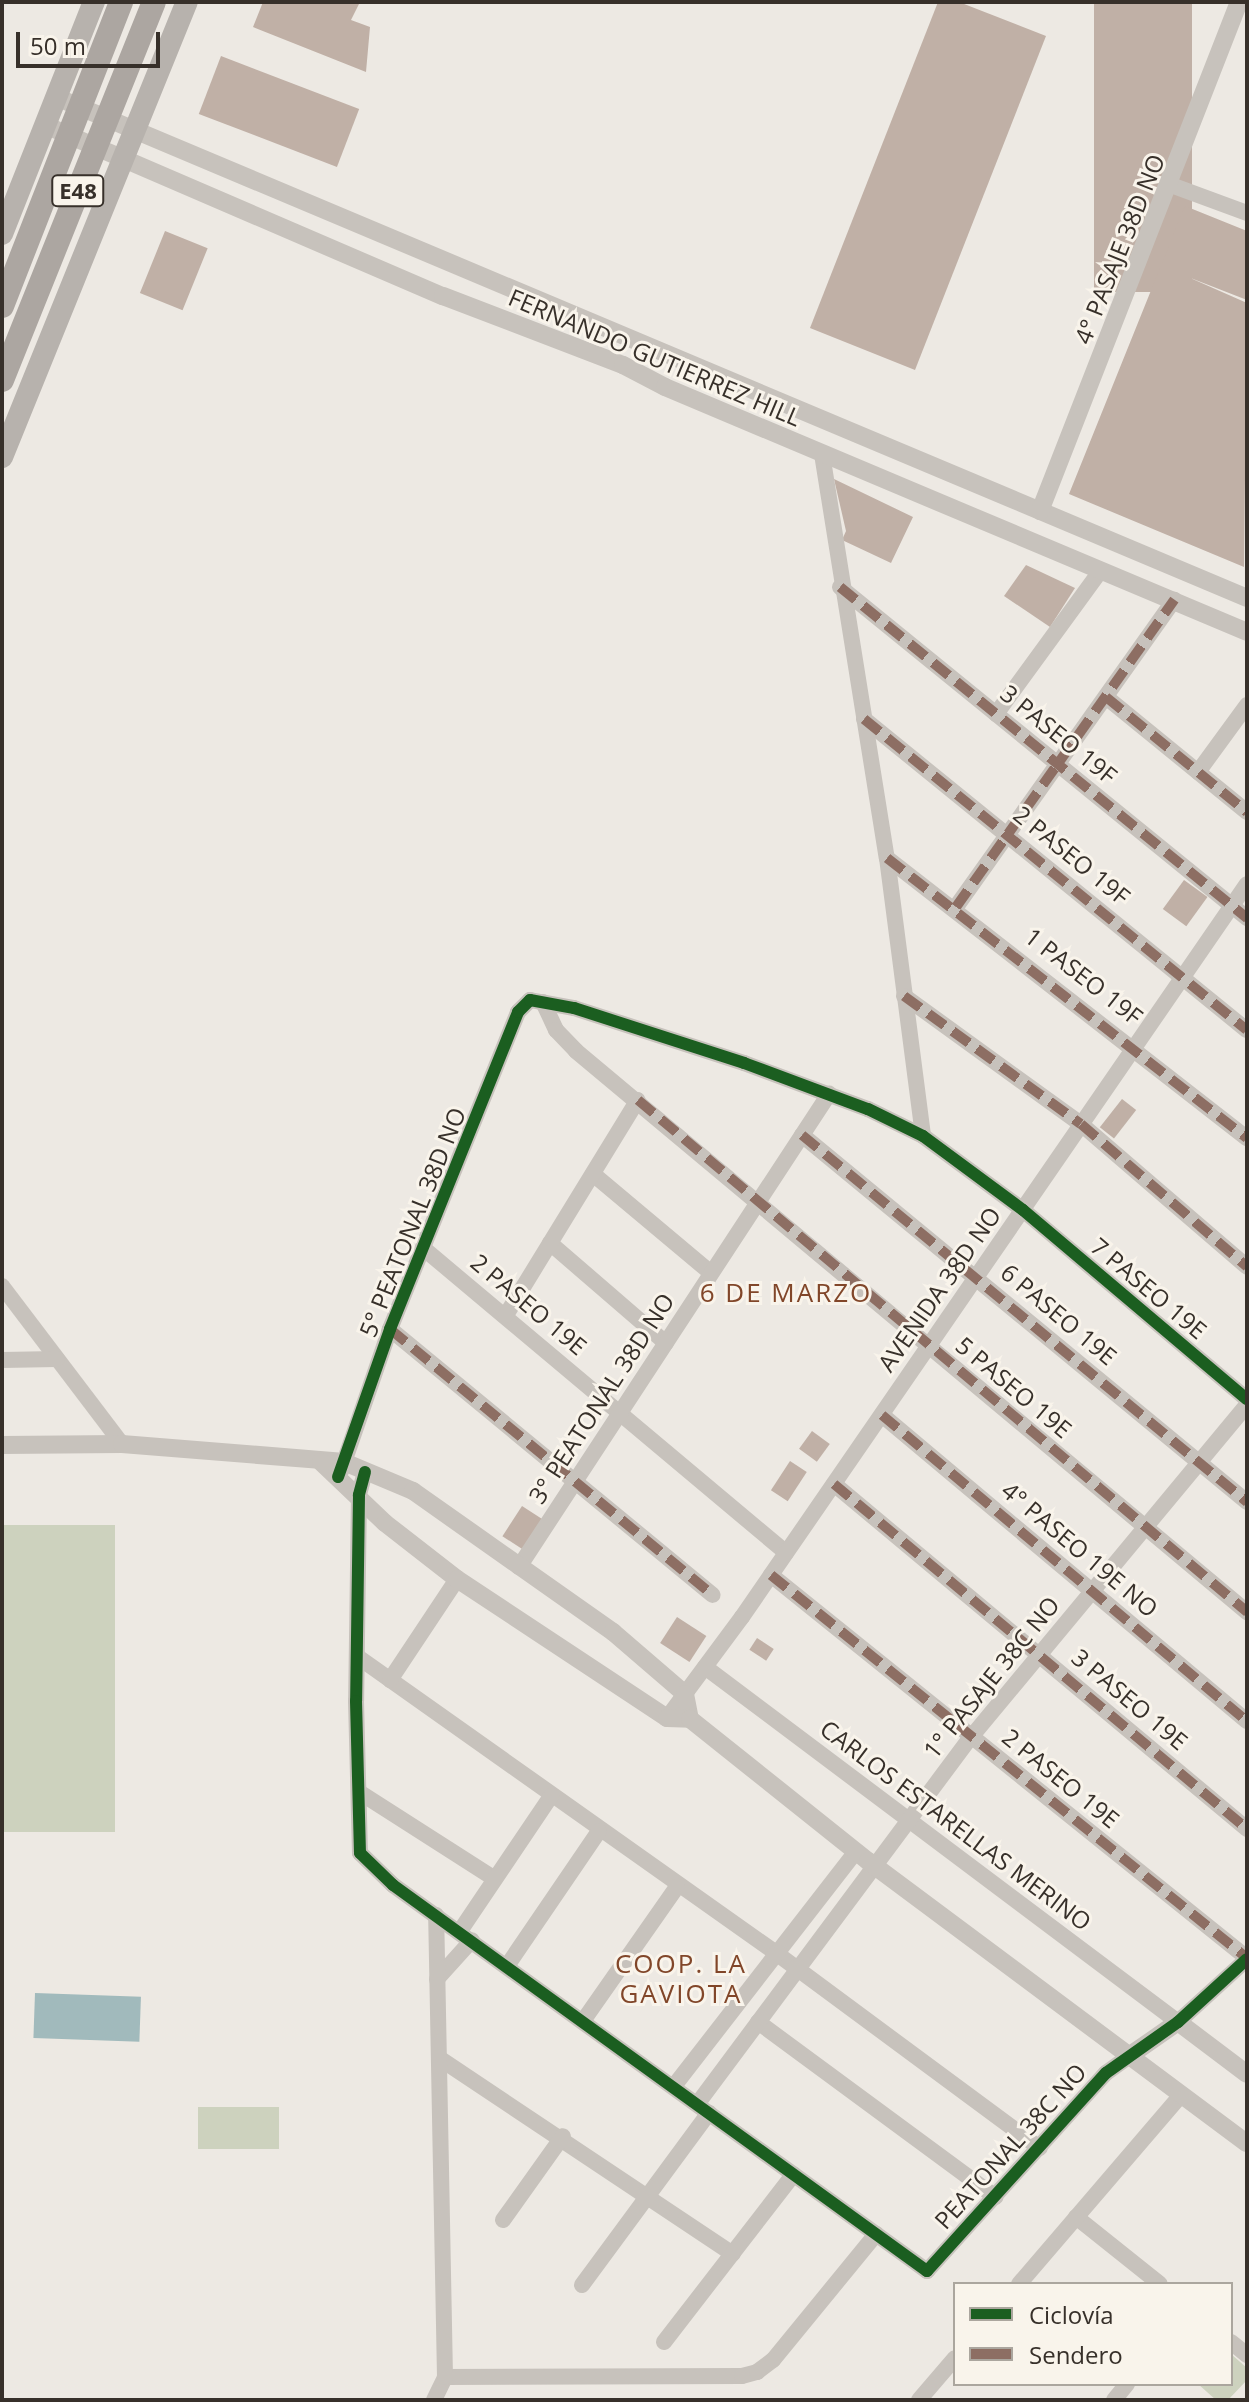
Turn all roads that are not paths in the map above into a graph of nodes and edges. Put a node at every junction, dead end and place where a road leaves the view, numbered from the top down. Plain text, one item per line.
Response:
1 (121, 2) edge
2 (154, 2) edge
3 (187, 2) edge
4 (1239, 2) edge
5 (90, 12) edge
6 (165, 56) junction
7 (56, 97) junction
8 (45, 125) junction
9 (136, 129) junction
10 (124, 158) junction
11 (1171, 185) junction
12 (12, 208) junction
13 (1247, 213) edge
14 (2, 234) edge
15 (88, 246) junction
16 (2, 306) edge
17 (2, 380) edge
18 (822, 454) junction
19 (2, 457) edge
20 (1040, 511) junction
21 (1101, 570) junction
22 (840, 587) junction
23 (1247, 598) edge
24 (1174, 600) junction
25 (1247, 632) edge
26 (1106, 697) junction
27 (1247, 705) edge
28 (996, 714) junction
29 (864, 719) junction
30 (1057, 764) junction
31 (1198, 772) junction
32 (1247, 812) edge
33 (1007, 833) junction
34 (887, 858) junction
35 (1247, 884) edge
36 (1232, 906) junction
37 (956, 907) junction
38 (1247, 918) edge
39 (1183, 977) junction
40 (904, 996) junction
41 (543, 1002) junction
42 (1247, 1030) edge
43 (1135, 1046) junction
44 (829, 1094) junction
45 (638, 1100) junction
46 (1081, 1124) junction
47 (802, 1135) junction
48 (923, 1136) junction
49 (1247, 1138) edge
50 (593, 1174) junction
51 (758, 1202) junction
52 (1023, 1210) junction
53 (550, 1243) junction
54 (423, 1248) junction
55 (1247, 1267) edge
56 (711, 1273) junction
57 (976, 1277) junction
58 (2, 1286) edge
59 (506, 1315) junction
60 (390, 1329) junction
61 (666, 1343) junction
62 (928, 1347) junction
63 (57, 1359) junction
64 (2, 1360) edge
65 (1247, 1399) edge
66 (1247, 1405) edge
67 (620, 1413) junction
68 (882, 1415) junction
69 (122, 1444) junction
70 (2, 1445) edge
71 (1199, 1463) junction
72 (341, 1470) junction
73 (365, 1472) junction
74 (575, 1482) junction
75 (834, 1484) junction
76 (359, 1495) junction
77 (1247, 1502) edge
78 (1145, 1528) junction
79 (786, 1553) junction
80 (519, 1567) junction
81 (771, 1575) junction
82 (457, 1579) junction
83 (1093, 1591) junction
84 (713, 1595) dead end
85 (1247, 1612) edge
86 (1040, 1654) junction
87 (358, 1657) junction
88 (705, 1667) junction
89 (390, 1680) junction
90 (685, 1694) junction
91 (667, 1718) junction
92 (690, 1719) junction
93 (1247, 1721) edge
94 (972, 1736) junction
95 (359, 1792) junction
96 (551, 1796) junction
97 (910, 1818) junction
98 (1247, 1829) edge
99 (599, 1831) junction
100 (856, 1851) junction
101 (875, 1867) junction
102 (495, 1879) junction
103 (677, 1887) junction
104 (436, 1915) junction
105 (466, 1936) junction
106 (776, 1953) junction
107 (1247, 1959) edge
108 (507, 1966) junction
109 (797, 1970) junction
110 (437, 1979) junction
111 (583, 2021) junction
112 (758, 2022) junction
113 (1178, 2022) junction
114 (1129, 2056) junction
115 (439, 2058) junction
116 (1247, 2074) edge
117 (674, 2086) junction
118 (1181, 2095) junction
119 (704, 2108) junction
120 (563, 2136) junction
121 (1247, 2143) edge
122 (1040, 2148) junction
123 (794, 2174) junction
124 (647, 2194) junction
125 (995, 2197) junction
126 (1076, 2217) junction
127 (503, 2220) dead end
128 (876, 2234) junction
129 (733, 2254) junction
130 (1021, 2282) edge
131 (1157, 2282) edge
132 (582, 2285) dead end
133 (664, 2342) dead end
134 (953, 2361) edge
135 (445, 2377) junction
136 (927, 2397) edge
137 (434, 2400) edge

1 - 16 main road, E48, bridge
2 - 17 main road, E48, bridge
3 - 6 main road, E48
4 - 11 street, 4° PASAJE 38D NO
5 - 6 main road
5 - 7 main road, E48
6 - 9 main road, E48
7 - 8 main road, E48
7 - 9 street, FERNANDO GUTIERREZ HILL
8 - 10 street, FERNANDO GUTIERREZ HILL
8 - 12 main road, E48
9 - 10 main road, E48
9 - 20 street, FERNANDO GUTIERREZ HILL
10 - 15 main road, E48
10 - 18 street, FERNANDO GUTIERREZ HILL
11 - 13 street
11 - 20 street, 4° PASAJE 38D NO
12 - 14 main road, E48
12 - 15 main road
15 - 19 main road, E48
18 - 21 street, FERNANDO GUTIERREZ HILL
18 - 22 street
20 - 23 street, FERNANDO GUTIERREZ HILL
21 - 24 street, FERNANDO GUTIERREZ HILL
21 - 28 street
22 - 28 street, 3 PASEO 19F
22 - 29 street
24 - 25 street, FERNANDO GUTIERREZ HILL
24 - 26 street
26 - 30 street
26 - 31 street
27 - 31 street
28 - 30 street, 3 PASEO 19F
29 - 33 street, 2 PASEO 19F
29 - 34 street
30 - 33 street
30 - 36 street, 3 PASEO 19F
31 - 32 street
33 - 37 street
33 - 39 street, 2 PASEO 19F
34 - 37 street, 1 PASEO 19F
34 - 40 street
35 - 36 street, AVENIDA 38D NO
36 - 38 street, 3 PASEO 19F
36 - 39 street, AVENIDA 38D NO
37 - 43 street, 1 PASEO 19F
39 - 42 street, 2 PASEO 19F
39 - 43 street, AVENIDA 38D NO
40 - 46 street
40 - 48 street
41 - 44 street, 7 PASEO 19E
41 - 45 street, 5 PASEO 19E
41 - 54 street, 5° PEATONAL 38D NO
43 - 46 street, AVENIDA 38D NO
43 - 49 street, 1 PASEO 19F
44 - 47 street, 3° PEATONAL 38D NO
44 - 48 street, 7 PASEO 19E
45 - 50 street
45 - 51 street, 5 PASEO 19E
46 - 52 street, AVENIDA 38D NO
46 - 55 street
47 - 51 street, 3° PEATONAL 38D NO
47 - 57 street, 6 PASEO 19E
48 - 52 street, 7 PASEO 19E
50 - 53 street
50 - 56 street
51 - 56 street, 3° PEATONAL 38D NO
51 - 62 street, 5 PASEO 19E
52 - 57 street, AVENIDA 38D NO
52 - 65 street, 7 PASEO 19E
53 - 59 street
53 - 61 street
54 - 59 street, 2 PASEO 19E
54 - 60 street, 5° PEATONAL 38D NO
56 - 61 street, 3° PEATONAL 38D NO
57 - 62 street, AVENIDA 38D NO
57 - 71 street, 6 PASEO 19E
58 - 63 street
59 - 67 street, 2 PASEO 19E
60 - 72 street, 5° PEATONAL 38D NO
60 - 74 street
61 - 67 street, 3° PEATONAL 38D NO
62 - 68 street, AVENIDA 38D NO
62 - 78 street, 5 PASEO 19E
63 - 64 street
63 - 69 street
66 - 71 street, 1° PASAJE 38C NO
67 - 74 street, 3° PEATONAL 38D NO
67 - 79 street, 2 PASEO 19E
68 - 75 street, AVENIDA 38D NO
68 - 83 street, 4° PASEO 19E NO
69 - 70 street
69 - 72 street
71 - 77 street, 6 PASEO 19E
71 - 78 street, 1° PASAJE 38C NO
72 - 73 street
72 - 76 street
73 - 76 street
73 - 80 street
74 - 80 street, 3° PEATONAL 38D NO
74 - 84 street
75 - 79 street, AVENIDA 38D NO
75 - 86 street, 3 PASEO 19E
76 - 82 street
76 - 87 street
78 - 83 street, 1° PASAJE 38C NO
78 - 85 street, 5 PASEO 19E
79 - 81 street, AVENIDA 38D NO
80 - 90 street
81 - 88 street, AVENIDA 38D NO
81 - 94 street, 2 PASEO 19E
82 - 89 street
82 - 91 street
83 - 86 street, 1° PASAJE 38C NO
83 - 93 street, 4° PASEO 19E NO
86 - 94 street, 1° PASAJE 38C NO
86 - 98 street, 3 PASEO 19E
87 - 89 street
87 - 95 street
88 - 90 street, AVENIDA 38D NO
88 - 97 street, CARLOS ESTARELLAS MERINO
89 - 96 street
90 - 91 street, AVENIDA 38D NO
90 - 92 street
91 - 92 street
92 - 100 street
94 - 97 street, 1° PASAJE 38C NO
94 - 107 street, 2 PASEO 19E
95 - 102 street
95 - 104 street
96 - 99 street
96 - 102 street
97 - 101 street, 1° PASAJE 38C NO
97 - 113 street, CARLOS ESTARELLAS MERINO
99 - 103 street
99 - 108 street
100 - 101 street
100 - 106 street
101 - 109 street, 1° PASAJE 38C NO
101 - 114 street
102 - 105 street
103 - 106 street
103 - 111 street
104 - 105 street
104 - 110 street
105 - 108 street
105 - 110 street
106 - 109 street
106 - 117 street
107 - 113 street
108 - 111 street
109 - 112 street, 1° PASAJE 38C NO
109 - 122 street
110 - 115 street
111 - 117 street
112 - 119 street, 1° PASAJE 38C NO
112 - 125 street
113 - 114 street
113 - 116 street, CARLOS ESTARELLAS MERINO
114 - 118 street
114 - 122 street, PEATONAL 38C NO
115 - 120 street
115 - 135 street
117 - 119 street
118 - 121 street
118 - 126 street
119 - 123 street
119 - 124 street, 1° PASAJE 38C NO
120 - 124 street
120 - 127 street
122 - 125 street, PEATONAL 38C NO
123 - 128 street
123 - 129 street
124 - 129 street
124 - 132 street, 1° PASAJE 38C NO
125 - 128 street, PEATONAL 38C NO
126 - 130 street
126 - 131 street
128 - 135 street
129 - 133 street
134 - 136 street
135 - 137 street

